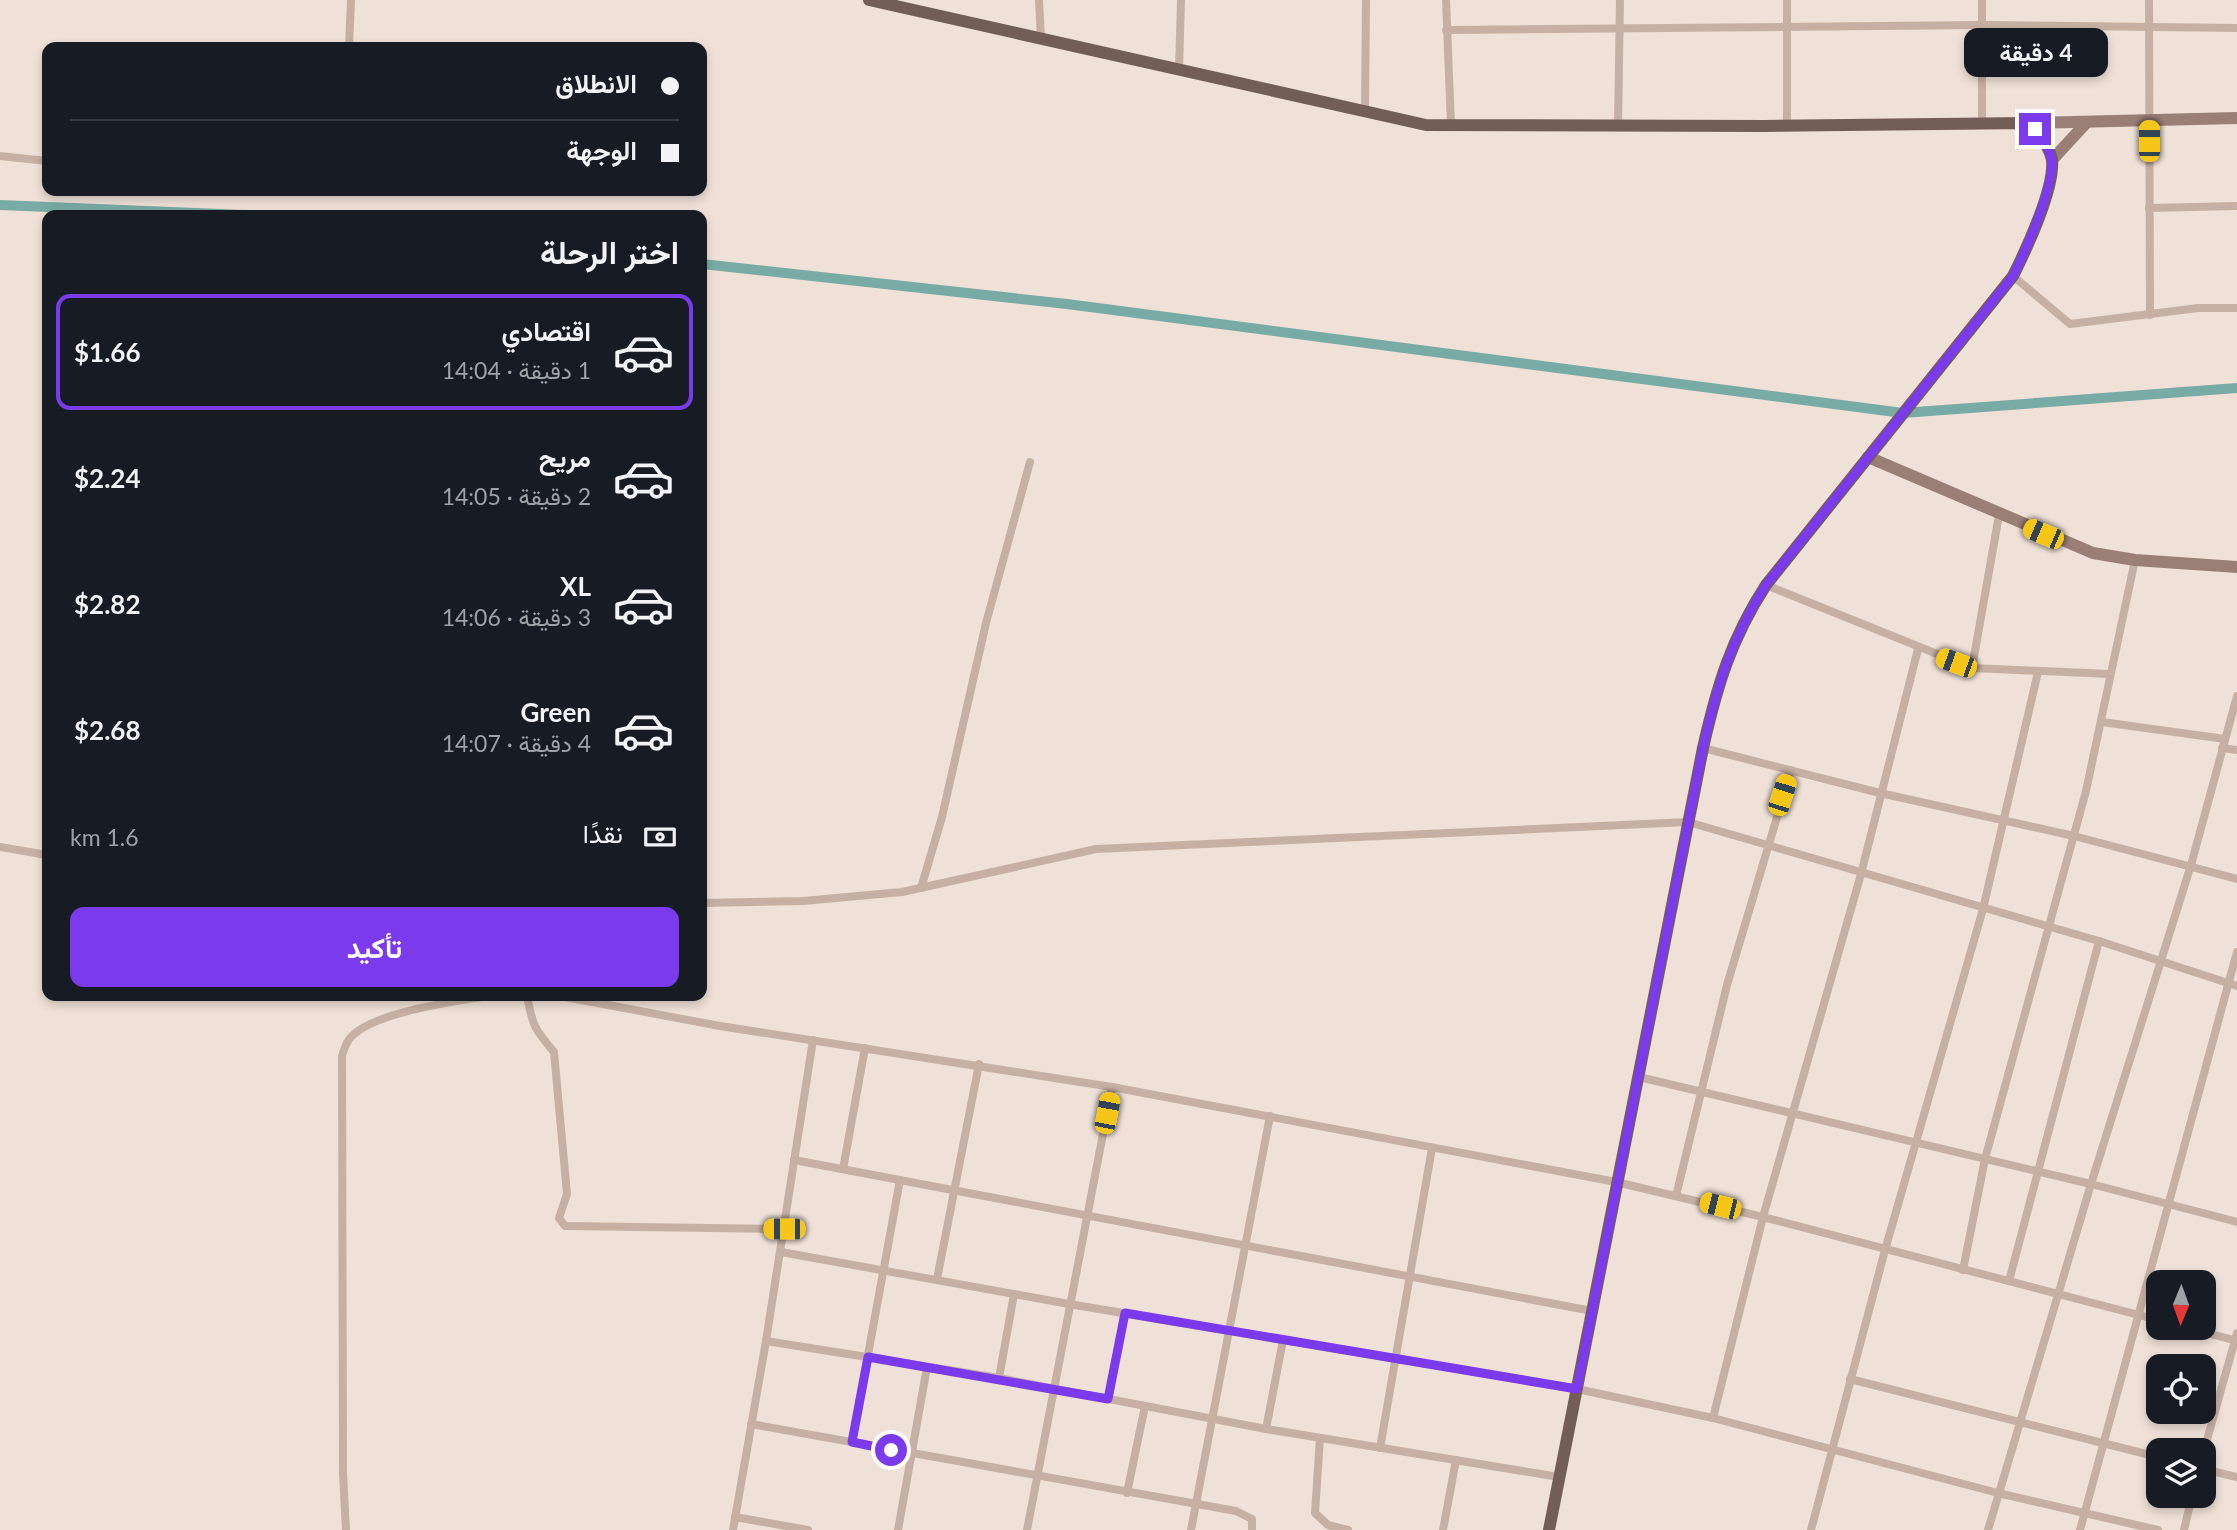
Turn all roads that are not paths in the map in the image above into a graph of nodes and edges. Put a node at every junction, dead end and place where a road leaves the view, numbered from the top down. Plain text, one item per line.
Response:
1 (351, 0) edge
2 (869, 0) edge
3 (1039, 0) edge
4 (1181, 0) edge
5 (1366, 0) edge
6 (1446, 0) edge
7 (1620, 0) edge
8 (1787, 0) edge
9 (1982, 0) edge
10 (2149, 0) edge
11 (1982, 25) junction
12 (1620, 27) junction
13 (1787, 27) junction
14 (2149, 28) junction
15 (2237, 28) edge
16 (1446, 30) junction
17 (1041, 39) junction
18 (349, 42) edge
19 (1179, 71) junction
20 (1365, 113) junction
21 (2237, 118) edge
22 (2149, 119) junction
23 (1982, 122) junction
24 (2087, 122) junction
25 (2028, 123) junction
26 (1787, 124) junction
27 (1451, 126) junction
28 (1618, 126) junction
29 (0, 156) edge
30 (42, 160) edge
31 (2052, 160) junction
32 (2237, 206) edge
33 (2149, 208) junction
34 (2013, 276) junction
35 (2237, 308) edge
36 (2150, 315) junction
37 (1868, 457) junction
38 (1030, 462) dead end
39 (1999, 515) junction
40 (2135, 561) junction
41 (2237, 567) edge
42 (1766, 585) junction
43 (1918, 649) junction
44 (1972, 668) junction
45 (2038, 672) junction
46 (2110, 674) junction
47 (2237, 696) edge
48 (2102, 722) junction
49 (2223, 743) junction
50 (1703, 748) junction
51 (2237, 750) edge
52 (1791, 770) junction
53 (1881, 793) junction
54 (1688, 822) junction
55 (2006, 822) junction
56 (2074, 836) junction
57 (1766, 846) junction
58 (0, 847) edge
59 (42, 854) edge
60 (2191, 865) junction
61 (1860, 874) junction
62 (2237, 879) edge
63 (921, 888) junction
64 (707, 903) edge
65 (1983, 909) junction
66 (2049, 928) junction
67 (2099, 941) junction
68 (2237, 952) edge
69 (2162, 962) junction
70 (2233, 985) edge
71 (461, 1001) edge
72 (528, 1001) edge
73 (589, 1001) edge
74 (813, 1040) junction
75 (865, 1048) junction
76 (979, 1064) junction
77 (1639, 1077) junction
78 (1112, 1087) junction
79 (1703, 1091) junction
80 (1794, 1115) junction
81 (1270, 1116) junction
82 (1915, 1142) junction
83 (1432, 1148) junction
84 (1985, 1159) junction
85 (794, 1160) junction
86 (843, 1169) junction
87 (2040, 1172) junction
88 (900, 1180) junction
89 (1616, 1182) junction
90 (2091, 1184) junction
91 (954, 1189) junction
92 (1676, 1196) junction
93 (2169, 1203) junction
94 (1087, 1216) junction
95 (1763, 1217) junction
96 (2237, 1222) edge
97 (784, 1229) junction
98 (1247, 1245) junction
99 (1885, 1250) junction
100 (780, 1252) junction
101 (884, 1269) junction
102 (1963, 1270) junction
103 (1409, 1278) junction
104 (937, 1279) junction
105 (2009, 1281) junction
106 (1014, 1294) junction
107 (2058, 1295) junction
108 (1069, 1304) junction
109 (1592, 1311) junction
110 (1125, 1313) junction
111 (2138, 1315) junction
112 (2146, 1317) edge
113 (1231, 1331) junction
114 (2216, 1334) edge
115 (2236, 1338) edge
116 (1283, 1340) junction
117 (766, 1341) junction
118 (868, 1357) junction
119 (1395, 1358) junction
120 (927, 1367) junction
121 (999, 1378) junction
122 (1850, 1379) junction
123 (1056, 1389) junction
124 (1577, 1389) junction
125 (1108, 1399) junction
126 (1145, 1406) junction
127 (1713, 1418) junction
128 (1213, 1420) junction
129 (2018, 1421) junction
130 (751, 1424) junction
131 (1266, 1429) junction
132 (1321, 1438) junction
133 (2208, 1438) edge
134 (852, 1442) junction
135 (2103, 1442) junction
136 (1380, 1448) junction
137 (1830, 1449) junction
138 (910, 1454) junction
139 (2146, 1454) edge
140 (1456, 1460) junction
141 (2216, 1471) edge
142 (1038, 1476) junction
143 (1559, 1476) junction
144 (2237, 1477) edge
145 (1127, 1493) junction
146 (1998, 1493) junction
147 (1196, 1506) junction
148 (2189, 1508) edge
149 (2085, 1513) junction
150 (736, 1517) junction
151 (346, 1530) edge
152 (733, 1530) edge
153 (808, 1530) edge
154 (898, 1530) edge
155 (1027, 1530) edge
156 (1191, 1530) edge
157 (1252, 1530) edge
158 (1348, 1530) edge
159 (1443, 1530) edge
160 (1549, 1530) edge
161 (1811, 1530) edge
162 (1988, 1530) edge
163 (2080, 1530) edge
164 (2158, 1530) edge
165 (2184, 1530) edge

1 - 18 street
2 - 17 main road
3 - 17 street
4 - 19 street
5 - 20 street
6 - 16 street
7 - 12 street
8 - 13 street
9 - 11 street
10 - 14 street
11 - 13 street
11 - 14 street
11 - 23 street
12 - 13 street
12 - 16 street
12 - 28 street
13 - 26 street
14 - 15 street
14 - 22 street
16 - 27 street
17 - 19 main road
19 - 20 main road
20 - 27 main road
21 - 22 street
22 - 24 street
22 - 33 street
23 - 25 main road
23 - 26 main road
24 - 25 street
24 - 31 street
25 - 31 main road
26 - 28 main road
27 - 28 main road
29 - 30 street
31 - 34 main road
32 - 33 street
33 - 36 street
34 - 36 street
34 - 37 main road
35 - 36 street
37 - 39 street
37 - 42 main road
38 - 63 street
39 - 40 street
39 - 44 street
40 - 41 street
40 - 46 street
42 - 43 street
42 - 50 main road
43 - 44 street
43 - 53 street
44 - 45 street
45 - 46 street
45 - 55 street
46 - 48 street
47 - 49 street
48 - 49 street
48 - 56 street
49 - 51 street
49 - 60 street
50 - 52 street
50 - 54 main road
52 - 53 street
52 - 57 street
53 - 55 street
53 - 61 street
54 - 57 street
54 - 63 street
54 - 77 main road
55 - 56 street
55 - 65 street
56 - 60 street
56 - 66 street
57 - 61 street
57 - 79 street
58 - 59 street
60 - 62 street
60 - 69 street
61 - 65 street
61 - 80 street
63 - 64 street
65 - 66 street
65 - 82 street
66 - 67 street
66 - 84 street
67 - 69 street
67 - 87 street
68 - 70 street
69 - 70 street
69 - 90 street
70 - 93 street
71 - 151 street
72 - 97 street
73 - 74 street
74 - 75 street
74 - 85 street
75 - 76 street
75 - 86 street
76 - 78 street
76 - 91 street
77 - 79 street
77 - 89 main road
78 - 81 street
78 - 94 street
79 - 80 street
79 - 92 street
80 - 82 street
80 - 95 street
81 - 83 street
81 - 98 street
82 - 84 street
82 - 99 street
83 - 89 street
83 - 103 street
84 - 87 street
84 - 102 street
85 - 86 street
85 - 97 street
86 - 88 street
87 - 90 street
87 - 105 street
88 - 91 street
88 - 101 street
89 - 92 street
89 - 109 main road
90 - 93 street
90 - 107 street
91 - 94 street
91 - 104 street
92 - 95 street
93 - 96 street
93 - 111 street
94 - 98 street
94 - 108 street
95 - 99 street
95 - 127 street
97 - 100 street
98 - 103 street
98 - 113 street
99 - 102 street
99 - 122 street
100 - 101 street
100 - 117 street
101 - 104 street
101 - 118 street
102 - 105 street
103 - 109 street
103 - 119 street
104 - 106 street
105 - 107 street
106 - 108 street
106 - 121 street
107 - 111 street
107 - 129 street
108 - 110 street
108 - 123 street
109 - 124 main road
110 - 113 street
110 - 125 street
111 - 112 street
111 - 135 street
113 - 116 street
113 - 128 street
114 - 115 street
115 - 133 street
116 - 119 street
116 - 131 street
117 - 118 street
117 - 130 street
118 - 120 street
118 - 134 street
119 - 124 street
119 - 136 street
120 - 121 street
120 - 138 street
121 - 123 street
122 - 129 street
122 - 137 street
123 - 125 street
123 - 142 street
124 - 127 street
124 - 143 main road
125 - 126 street
126 - 128 street
126 - 145 street
127 - 137 street
128 - 131 street
128 - 147 street
129 - 135 street
129 - 146 street
130 - 134 street
130 - 150 street
131 - 132 street
132 - 136 street
132 - 158 street
134 - 138 street
135 - 139 street
135 - 149 street
136 - 140 street
137 - 146 street
137 - 161 street
138 - 142 street
138 - 154 street
140 - 143 street
140 - 159 street
141 - 144 street
142 - 145 street
142 - 155 street
143 - 160 main road
145 - 147 street
146 - 149 street
146 - 162 street
147 - 156 street
147 - 157 street
148 - 165 street
149 - 163 street
149 - 164 street
150 - 152 street
150 - 153 street

